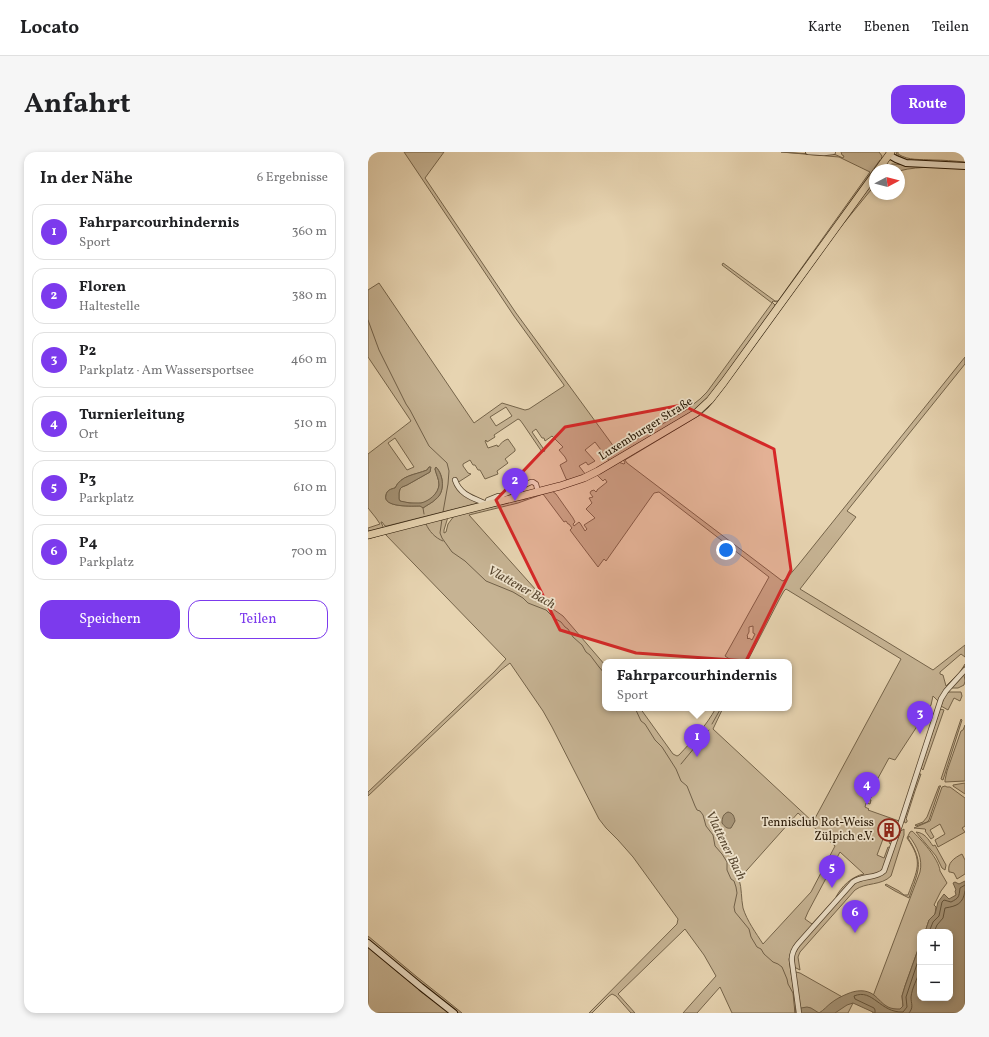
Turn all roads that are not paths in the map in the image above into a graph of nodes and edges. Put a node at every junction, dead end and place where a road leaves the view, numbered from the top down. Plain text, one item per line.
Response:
1 (808, 152) edge
2 (833, 152) edge
3 (888, 153) edge
4 (882, 164) edge
5 (965, 166) edge
6 (869, 182) edge
7 (455, 480) dead end
8 (538, 492) junction
9 (502, 500) junction
10 (487, 504) junction
11 (368, 535) edge
12 (965, 670) edge
13 (368, 943) edge
14 (454, 1013) edge
15 (799, 1013) edge

1 - 2 street
3 - 4 main road
3 - 5 street
6 - 8 main road, Luxemburger Straße
7 - 10 street
8 - 9 main road, Luxemburger Straße
8 - 9 street
9 - 10 main road, Luxemburger Straße
10 - 11 main road, Luxemburger Straße
12 - 15 street
13 - 14 street

